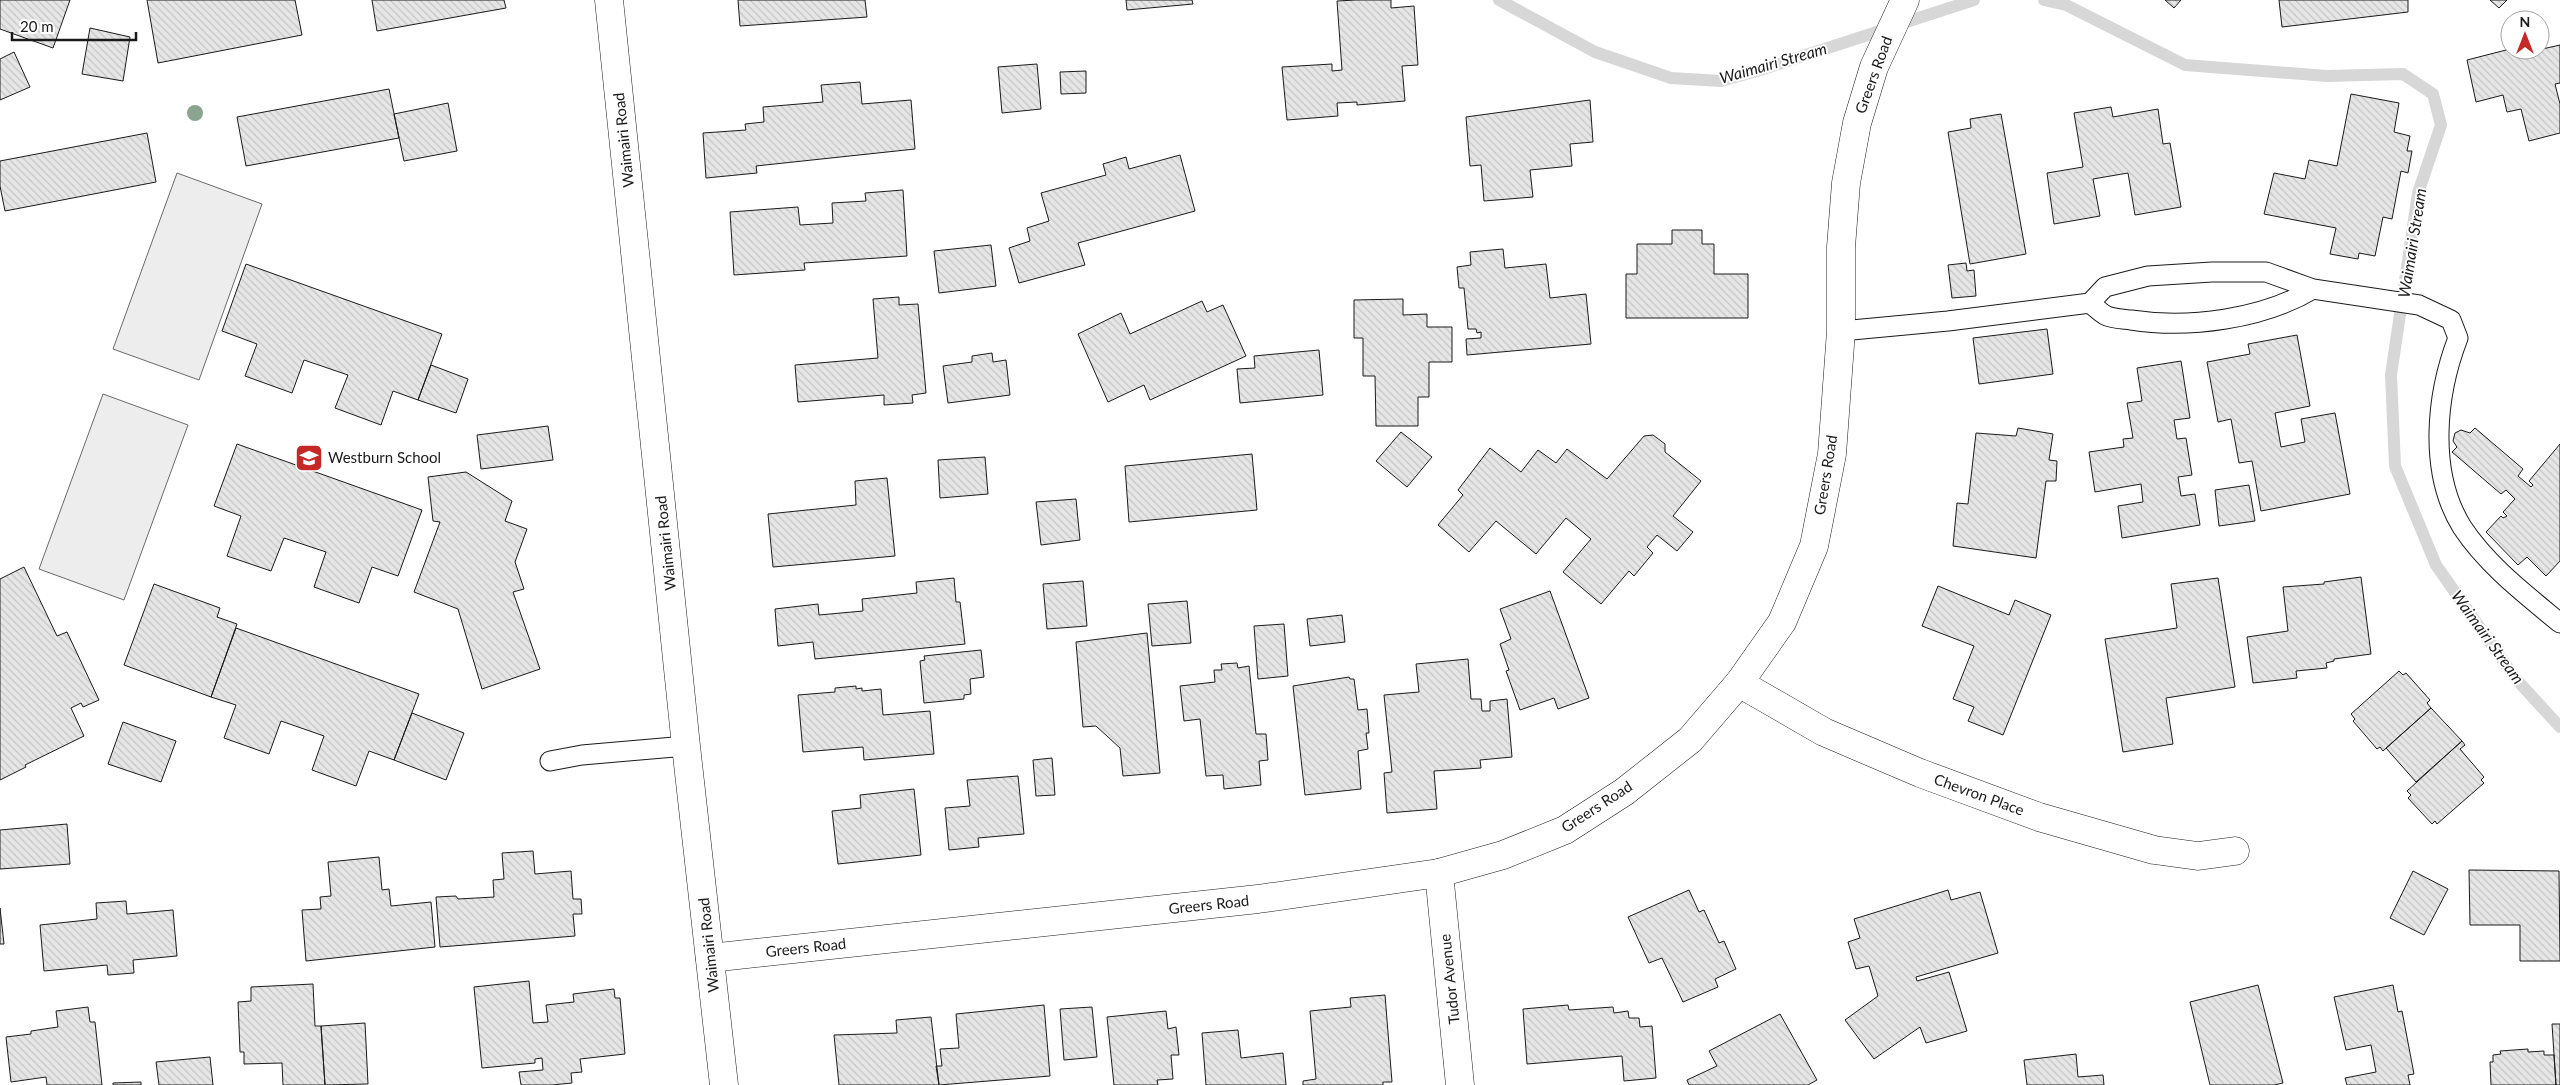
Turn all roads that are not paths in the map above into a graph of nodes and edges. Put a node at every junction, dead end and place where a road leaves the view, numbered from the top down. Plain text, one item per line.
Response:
1 (609, 0) edge
2 (1906, 0) edge
3 (2313, 289) junction
4 (2090, 303) junction
5 (1841, 331) junction
6 (2560, 622) edge
7 (1740, 684) junction
8 (686, 746) junction
9 (550, 761) dead end
10 (2235, 851) dead end
11 (1439, 873) junction
12 (710, 958) junction
13 (724, 1085) edge
14 (1460, 1085) edge

1 - 8 street, Waimairi Road
2 - 5 street, Greers Road
3 - 4 lane
3 - 4 lane
3 - 6 lane
4 - 5 lane
5 - 7 street, Greers Road
7 - 10 street, Chevron Place
7 - 11 street, Greers Road
8 - 9 lane
8 - 12 street, Waimairi Road
11 - 12 street, Greers Road
11 - 14 street, Tudor Avenue
12 - 13 street, Waimairi Road

